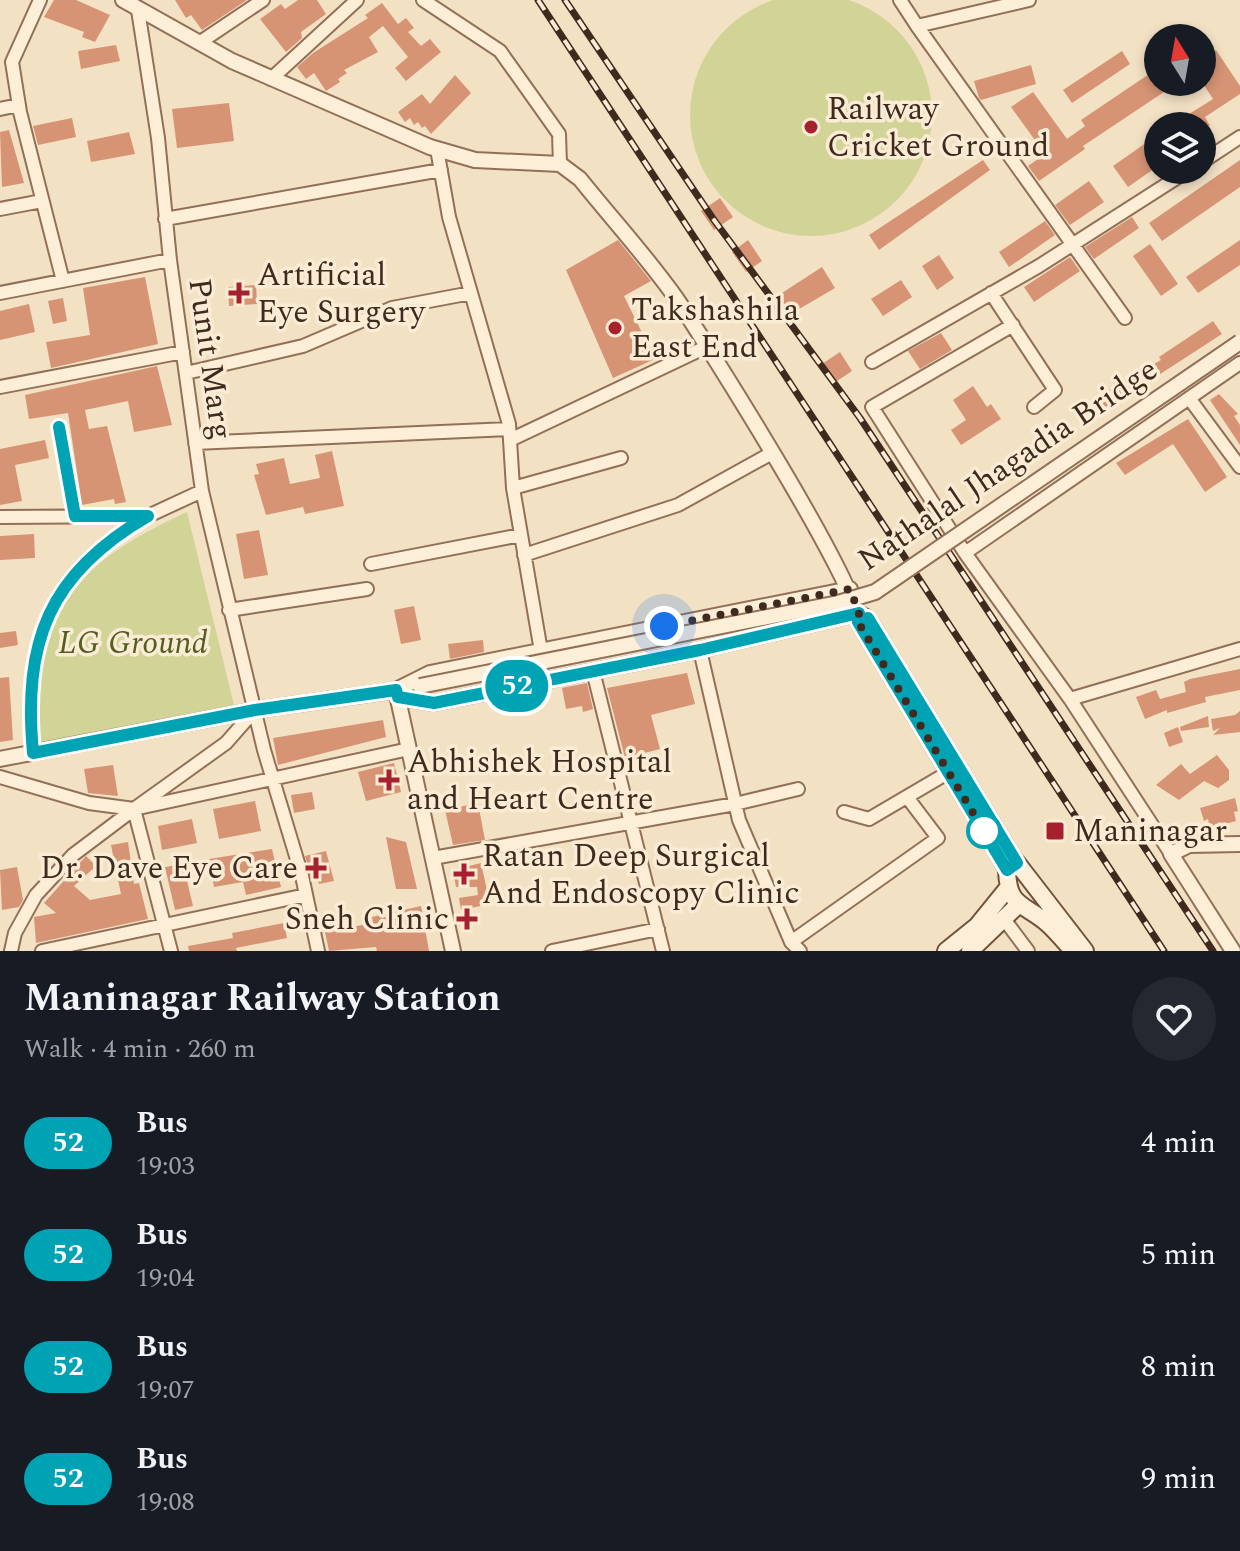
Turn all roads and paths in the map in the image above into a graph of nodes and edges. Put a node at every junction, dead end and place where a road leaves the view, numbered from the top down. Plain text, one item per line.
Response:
1 (40, 0) edge
2 (123, 0) edge
3 (263, 0) edge
4 (357, 0) edge
5 (423, 0) edge
6 (900, 0) edge
7 (1029, 0) edge
8 (138, 10) junction
9 (917, 26) junction
10 (199, 43) junction
11 (271, 79) junction
12 (19, 105) junction
13 (0, 109) edge
14 (1240, 137) edge
15 (437, 149) junction
16 (1216, 153) edge
17 (560, 164) junction
18 (441, 170) junction
19 (1167, 184) edge
20 (42, 201) junction
21 (0, 209) edge
22 (165, 219) junction
23 (1071, 246) junction
24 (170, 260) junction
25 (63, 281) junction
26 (0, 293) edge
27 (471, 293) junction
28 (991, 293) junction
29 (1125, 318) dead end
30 (1013, 325) junction
31 (1240, 342) edge
32 (706, 347) junction
33 (183, 352) junction
34 (1240, 352) edge
35 (872, 362) dead end
36 (1240, 363) edge
37 (186, 373) junction
38 (0, 387) edge
39 (1189, 398) junction
40 (1034, 407) dead end
41 (59, 427) dead end
42 (510, 434) junction
43 (195, 443) junction
44 (772, 453) junction
45 (621, 458) dead end
46 (1240, 467) edge
47 (513, 488) junction
48 (202, 491) junction
49 (75, 516) junction
50 (148, 516) junction
51 (0, 517) edge
52 (521, 535) junction
53 (965, 553) junction
54 (524, 555) junction
55 (371, 564) dead end
56 (367, 589) dead end
57 (850, 589) junction
58 (229, 610) junction
59 (859, 613) junction
60 (1240, 649) edge
61 (700, 650) junction
62 (541, 651) junction
63 (593, 671) junction
64 (421, 690) junction
65 (397, 694) junction
66 (1070, 699) junction
67 (255, 710) junction
68 (409, 749) junction
69 (33, 753) junction
70 (0, 759) edge
71 (949, 772) junction
72 (0, 777) edge
73 (275, 780) junction
74 (798, 789) dead end
75 (907, 797) junction
76 (735, 804) junction
77 (134, 809) junction
78 (844, 812) dead end
79 (631, 821) junction
80 (1240, 844) edge
81 (1171, 854) junction
82 (433, 858) junction
83 (1012, 867) junction
84 (1007, 889) junction
85 (306, 895) junction
86 (1018, 905) junction
87 (1050, 918) junction
88 (1004, 919) junction
89 (167, 927) junction
90 (658, 929) junction
91 (0, 941) edge
92 (795, 946) edge
93 (8, 951) edge
94 (42, 951) edge
95 (171, 951) edge
96 (318, 951) edge
97 (453, 951) edge
98 (552, 951) edge
99 (663, 951) edge
100 (946, 951) edge
101 (970, 951) edge
102 (1028, 951) edge
103 (1073, 951) edge
104 (1085, 951) edge
105 (1233, 951) edge

1 - 12 street
2 - 8 street
3 - 10 street
4 - 11 street
5 - 17 street
6 - 9 street
7 - 9 street
8 - 10 street
8 - 22 street, Punit Marg
9 - 23 street
10 - 11 street
11 - 15 street
12 - 13 street
12 - 20 street
14 - 16 street
15 - 17 street
15 - 18 street
17 - 32 street
18 - 22 street
18 - 27 street
19 - 23 street
20 - 21 street
20 - 25 street
22 - 24 street, Punit Marg
23 - 28 street
23 - 29 street
24 - 25 street
24 - 33 street, Punit Marg
25 - 26 street
27 - 37 street
27 - 42 street
28 - 30 street
28 - 35 street
30 - 40 street
30 - 53 street
31 - 64 street, Nathalal Jhagadia Bridge, bridge
32 - 42 street
32 - 44 street
33 - 37 street, Punit Marg
33 - 38 street
34 - 64 street, Nathalal Jhagadia Bridge
36 - 39 street
37 - 43 street, Punit Marg
39 - 46 street
39 - 53 street
41 - 49 street
42 - 43 street
42 - 47 street
43 - 48 street, Punit Marg
44 - 54 street
44 - 57 street
45 - 47 street
47 - 52 street
48 - 50 street
48 - 58 street, Punit Marg
49 - 50 street
49 - 51 street
50 - 69 street
52 - 54 street
52 - 55 street
53 - 66 street
54 - 62 street
56 - 58 street
57 - 59 street
57 - 62 street
58 - 67 street, Punit Marg
59 - 61 street
59 - 71 street
59 - 83 street
60 - 66 street
61 - 63 street
61 - 76 street
62 - 65 street
63 - 65 street
63 - 79 street
64 - 65 street
65 - 67 street
65 - 68 street
66 - 81 street
67 - 69 street
67 - 73 street, Punit Marg
67 - 77 street
68 - 73 street
68 - 82 street
69 - 70 street
71 - 75 street
71 - 83 street
72 - 77 street
73 - 77 street
73 - 85 street, Punit Marg
74 - 76 street
75 - 78 street
75 - 92 street
76 - 79 street
76 - 92 street
77 - 89 street
77 - 93 street
79 - 82 street
79 - 90 street
80 - 81 street
81 - 105 street
82 - 97 street
83 - 84 main road
83 - 87 main road
84 - 86 main road
84 - 100 main road
85 - 89 street
85 - 96 street, Punit Marg
86 - 87 main road
86 - 88 main road
87 - 103 main road
87 - 104 main road
88 - 101 main road
88 - 102 street
89 - 94 street
89 - 95 street
90 - 98 street
90 - 99 street
91 - 93 street

